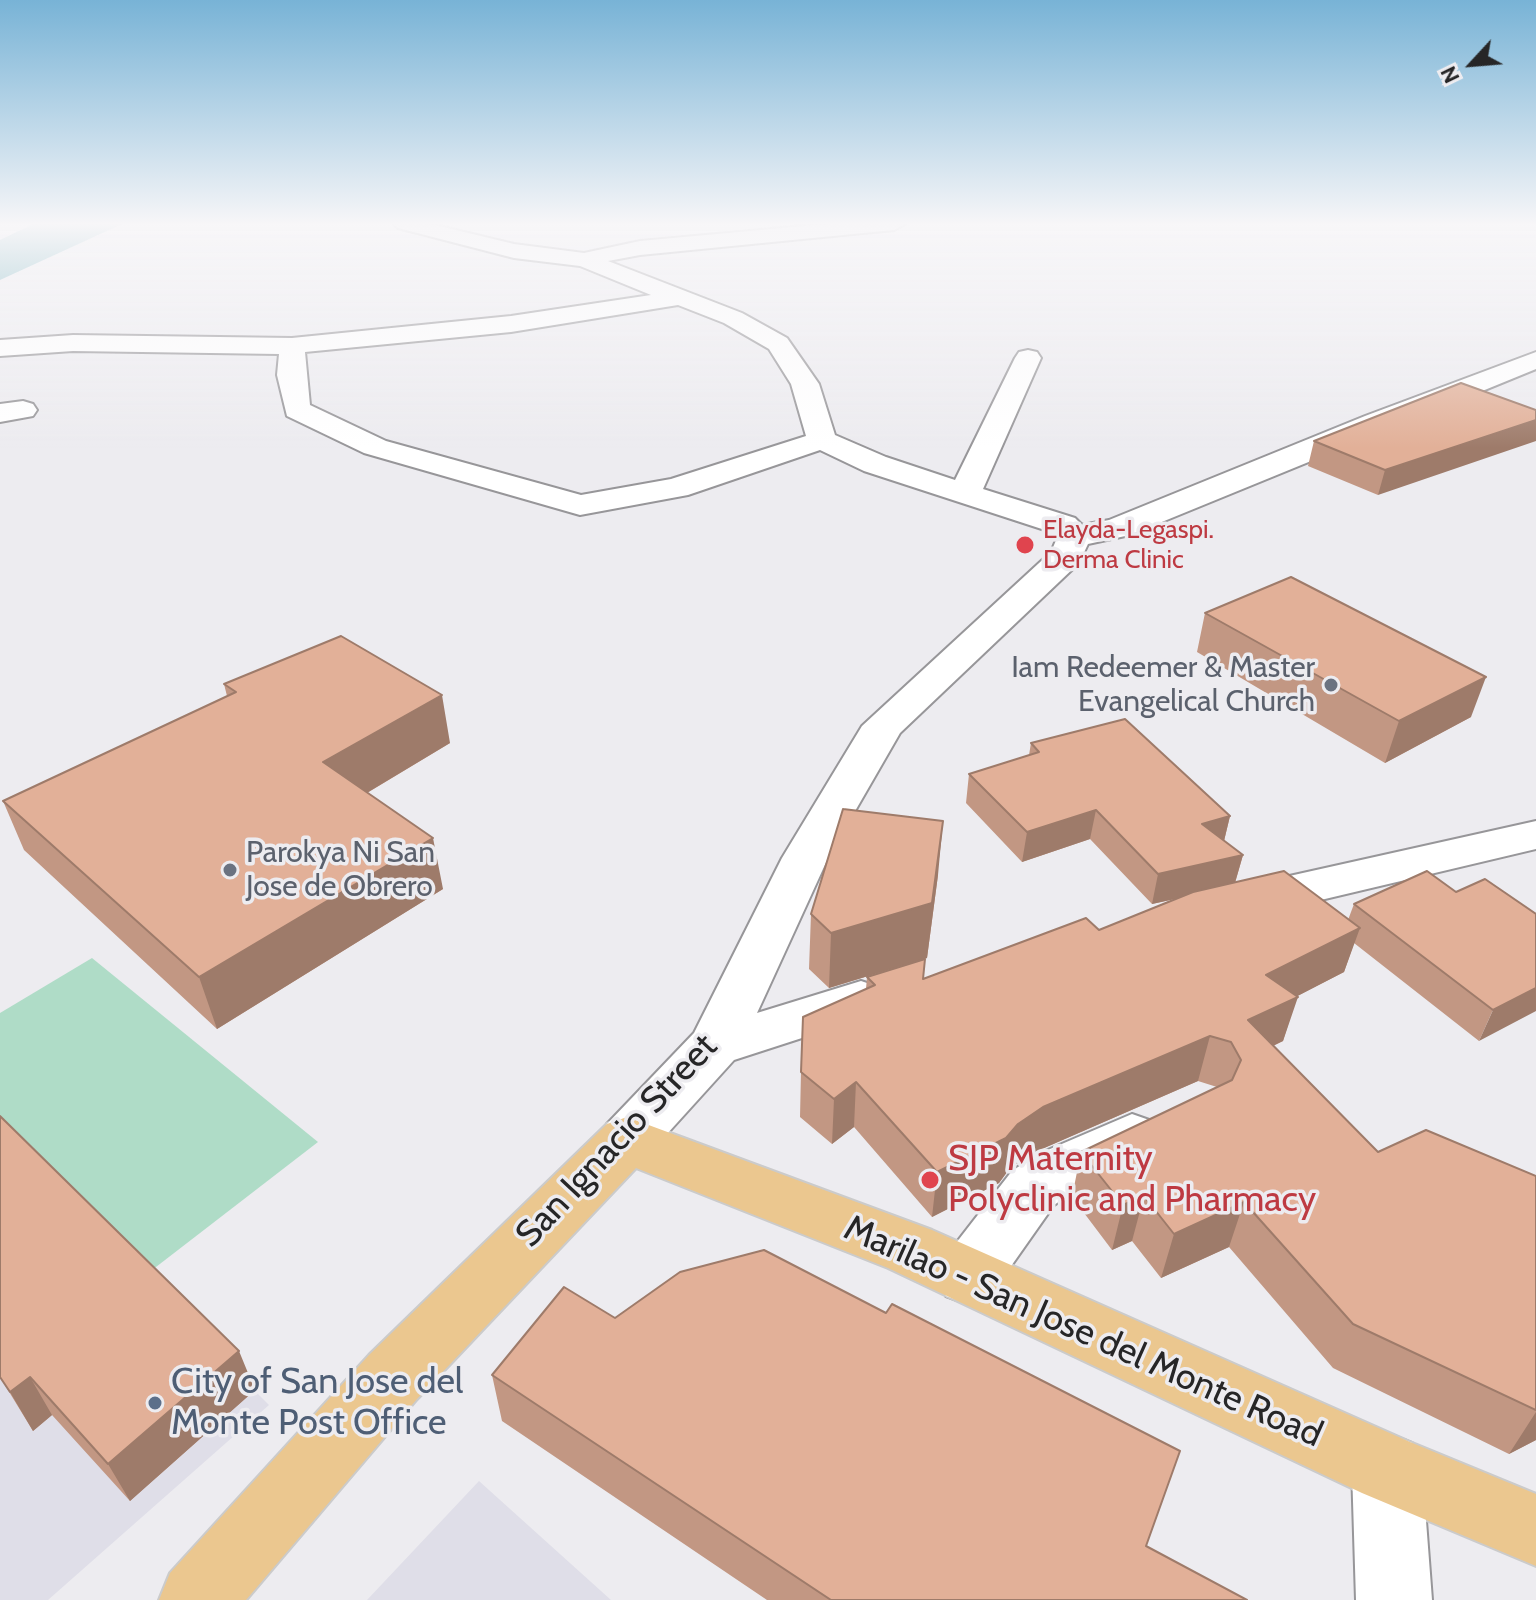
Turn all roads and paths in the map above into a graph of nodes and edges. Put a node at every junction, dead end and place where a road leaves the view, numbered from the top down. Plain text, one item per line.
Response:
1 (671, 299) edge
2 (686, 299) edge
3 (292, 346) junction
4 (0, 348) edge
5 (1028, 358) dead end
6 (1536, 360) edge
7 (822, 440) junction
8 (965, 493) junction
9 (1074, 537) junction
10 (1536, 835) edge
11 (1200, 913) edge
12 (910, 985) edge
13 (715, 1046) junction
14 (1183, 1112) edge
15 (627, 1140) junction
16 (968, 1276) junction
17 (1387, 1468) junction
18 (1536, 1530) edge
19 (197, 1600) edge
20 (1394, 1600) edge

1 - 3 street
2 - 7 street
3 - 4 street
3 - 7 street
5 - 8 street
6 - 9 street
7 - 8 street
8 - 9 street
9 - 13 street, San Ignacio Street
10 - 11 street
12 - 13 street
13 - 15 street, San Ignacio Street
14 - 16 street
15 - 16 main road, Marilao - San Jose del Monte Road
15 - 19 main road, San Ignacio Street
16 - 17 main road, Marilao - San Jose del Monte Road
17 - 18 main road, Marilao - San Jose del Monte Road
17 - 20 street

